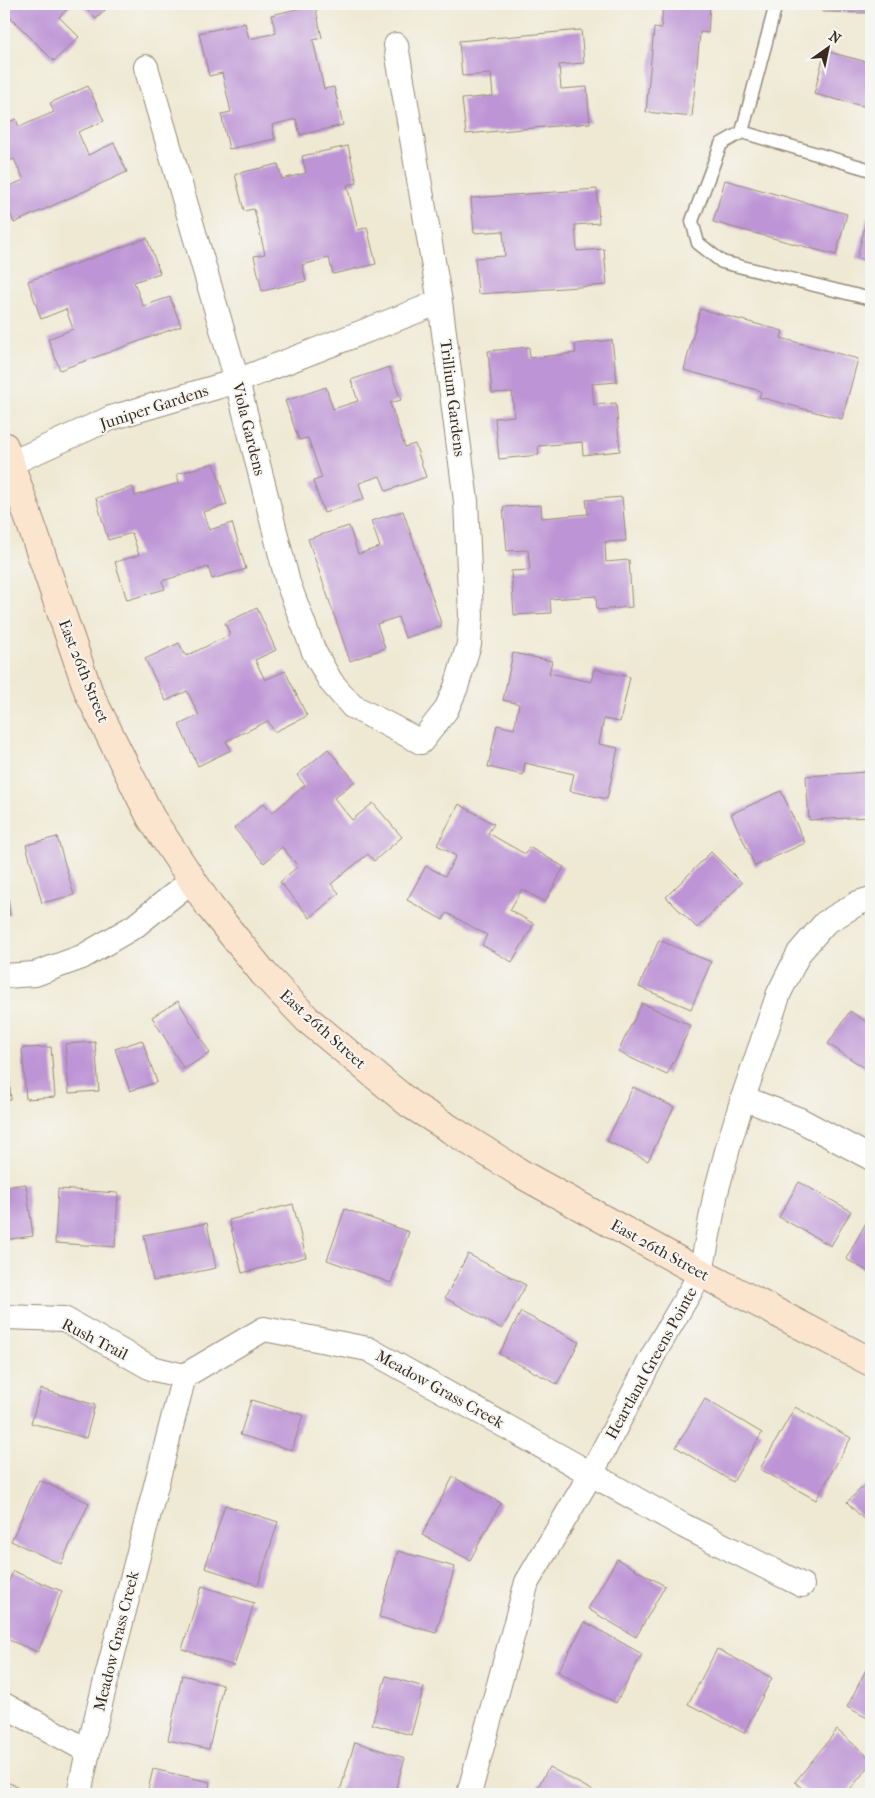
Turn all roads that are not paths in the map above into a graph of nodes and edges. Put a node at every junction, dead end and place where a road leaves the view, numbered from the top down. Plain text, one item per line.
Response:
1 (776, 4) edge
2 (396, 45) dead end
3 (146, 67) dead end
4 (742, 132) junction
5 (871, 170) edge
6 (871, 299) edge
7 (440, 302) junction
8 (237, 381) junction
9 (6, 455) edge
10 (422, 742) joint
11 (191, 881) junction
12 (871, 899) edge
13 (4, 976) edge
14 (743, 1098) junction
15 (871, 1158) edge
16 (701, 1273) junction
17 (4, 1317) edge
18 (871, 1362) edge
19 (184, 1376) junction
20 (591, 1474) junction
21 (802, 1585) dead end
22 (4, 1705) edge
23 (88, 1751) junction
24 (79, 1794) edge
25 (469, 1794) edge

1 - 4 lane
2 - 7 street, Trillium Gardens
3 - 8 street, Viola Gardens
4 - 5 lane
4 - 6 lane
7 - 8 street, Juniper Gardens
7 - 10 street, Trillium Gardens
8 - 9 street, Juniper Gardens
8 - 10 street, Viola Gardens
9 - 11 street, East 26th Street
11 - 13 street
11 - 16 street, East 26th Street
12 - 14 street, Heartland Greens Pointe
14 - 15 street
14 - 16 street, Heartland Greens Pointe
16 - 18 street, East 26th Street
16 - 20 street, Heartland Greens Pointe
17 - 19 street, Rush Trail
19 - 20 street, Meadow Grass Creek
19 - 23 street, Meadow Grass Creek
20 - 21 street, Meadow Grass Creek
20 - 25 street, Heartland Greens Pointe
22 - 23 street
23 - 24 street, Meadow Grass Creek

